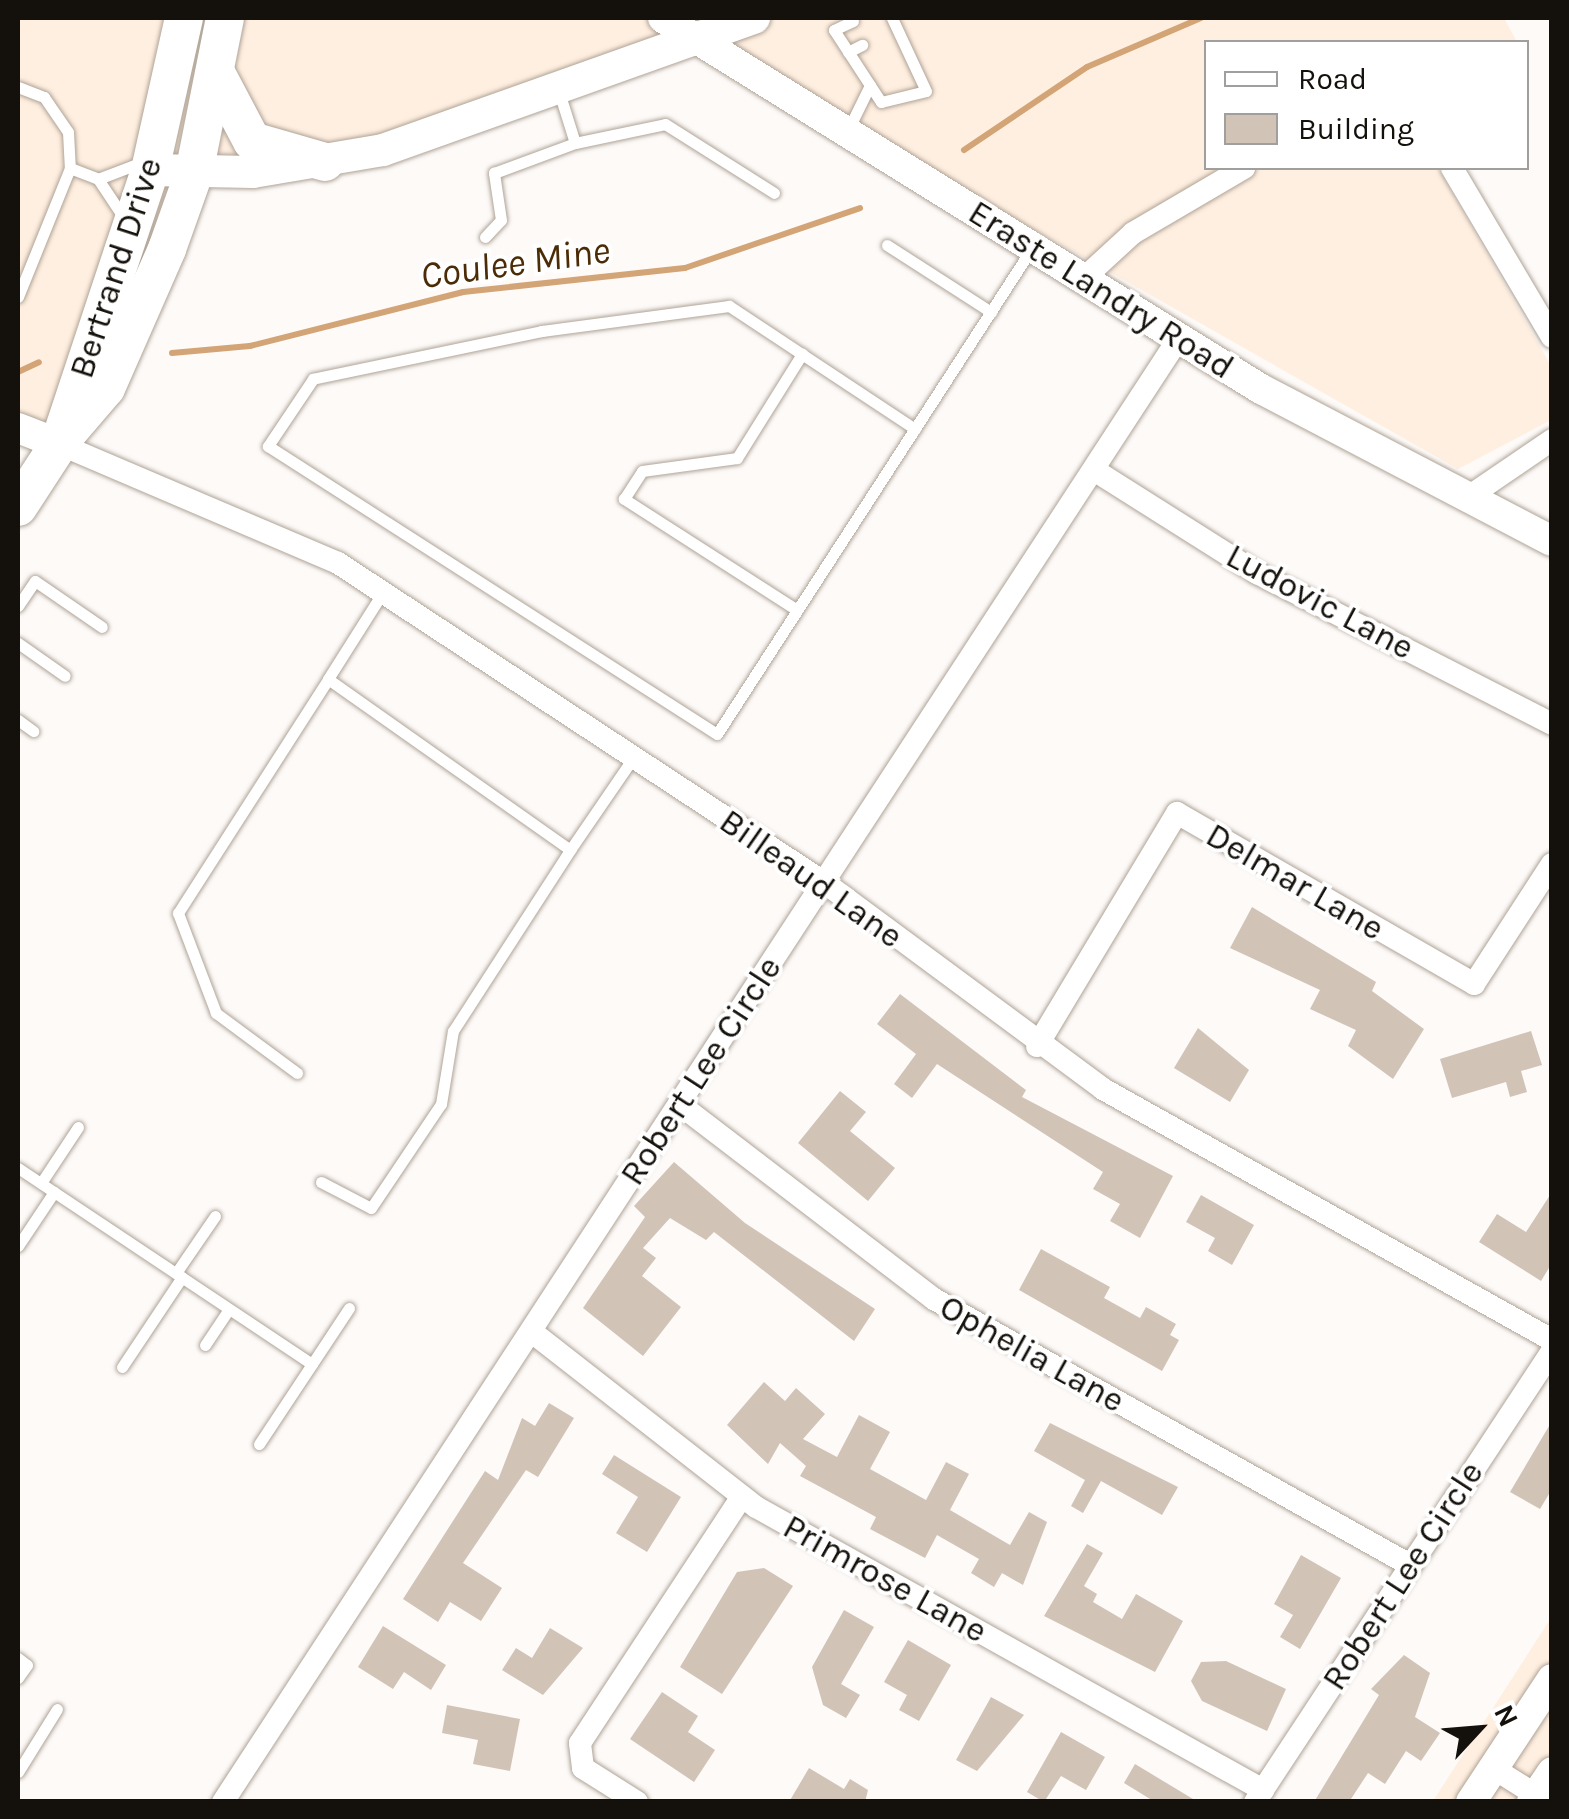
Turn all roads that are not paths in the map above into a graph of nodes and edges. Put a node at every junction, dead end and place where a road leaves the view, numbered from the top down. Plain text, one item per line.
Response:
1 (184, 18) edge
2 (225, 18) edge
3 (663, 18) edge
4 (754, 18) edge
5 (853, 21) dead end
6 (892, 27) edge
7 (698, 39) junction
8 (862, 46) dead end
9 (848, 52) junction
10 (910, 56) junction
11 (896, 62) dead end
12 (216, 71) junction
13 (869, 78) junction
14 (18, 87) edge
15 (559, 92) junction
16 (847, 132) junction
17 (575, 143) junction
18 (325, 162) junction
19 (152, 164) junction
20 (70, 168) junction
21 (1241, 170) edge
22 (1453, 170) edge
23 (194, 173) junction
24 (98, 179) junction
25 (774, 193) dead end
26 (131, 229) junction
27 (486, 237) dead end
28 (887, 246) dead end
29 (1032, 248) junction
30 (1083, 279) junction
31 (18, 297) edge
32 (991, 312) junction
33 (1552, 337) edge
34 (1178, 338) junction
35 (802, 354) junction
36 (18, 428) edge
37 (915, 428) junction
38 (1552, 440) edge
39 (59, 444) junction
40 (1094, 470) junction
41 (1467, 498) junction
42 (18, 507) edge
43 (1552, 541) edge
44 (383, 592) junction
45 (18, 606) edge
46 (798, 610) junction
47 (102, 627) dead end
48 (18, 644) edge
49 (65, 676) dead end
50 (328, 679) junction
51 (18, 720) edge
52 (1552, 724) edge
53 (33, 732) dead end
54 (633, 758) junction
55 (570, 850) junction
56 (1552, 864) edge
57 (825, 883) junction
58 (1037, 1046) junction
59 (297, 1072) dead end
60 (679, 1104) junction
61 (78, 1126) dead end
62 (18, 1168) edge
63 (321, 1182) dead end
64 (41, 1183) junction
65 (54, 1192) junction
66 (215, 1216) dead end
67 (18, 1246) edge
68 (179, 1275) junction
69 (349, 1308) dead end
70 (230, 1309) junction
71 (532, 1332) junction
72 (1552, 1340) edge
73 (205, 1345) dead end
74 (1552, 1351) edge
75 (312, 1364) junction
76 (122, 1368) dead end
77 (259, 1444) dead end
78 (742, 1496) junction
79 (1410, 1565) junction
80 (18, 1658) edge
81 (18, 1678) edge
82 (1552, 1678) edge
83 (57, 1709) dead end
84 (1493, 1768) junction
85 (18, 1772) edge
86 (1540, 1790) edge
87 (1259, 1796) edge
88 (223, 1802) edge
89 (637, 1802) edge
90 (1471, 1802) edge

1 - 19 main road, Bertrand Drive
2 - 12 main road, Bertrand Drive
3 - 7 street, Eraste Landry Road
4 - 7 main road
5 - 9 lane
6 - 10 lane
7 - 15 main road
7 - 16 street, Eraste Landry Road
8 - 9 lane
9 - 13 lane
10 - 11 lane
10 - 13 lane
12 - 18 main road
12 - 23 main road, Bertrand Drive
13 - 16 lane
14 - 20 lane
15 - 17 lane
15 - 18 main road
16 - 29 street, Eraste Landry Road
17 - 25 lane
17 - 27 lane
18 - 23 main road
19 - 23 main road
19 - 24 lane
19 - 26 main road, Bertrand Drive
20 - 24 lane
20 - 31 lane
21 - 30 street
22 - 33 street
23 - 39 main road, Bertrand Drive
24 - 26 lane
26 - 39 main road, Bertrand Drive
28 - 32 lane
29 - 30 street, Eraste Landry Road
29 - 32 lane
30 - 34 street, Eraste Landry Road
32 - 37 lane
34 - 40 street, Robert Lee Circle
34 - 41 street, Eraste Landry Road
35 - 37 lane
35 - 46 lane
35 - 46 lane
36 - 39 street
37 - 46 lane
38 - 41 street
39 - 42 main road, Bertrand Drive
39 - 44 street, Billeaud Lane
40 - 52 street, Ludovic Lane
40 - 57 street, Robert Lee Circle
41 - 43 street, Eraste Landry Road
44 - 50 lane
44 - 54 street, Billeaud Lane
45 - 47 lane
48 - 49 lane
50 - 55 lane
50 - 59 lane
51 - 53 lane
54 - 55 lane
54 - 57 street, Billeaud Lane
55 - 63 lane
56 - 58 street, Delmar Lane
57 - 58 street, Billeaud Lane
57 - 60 street, Robert Lee Circle
58 - 72 street, Billeaud Lane
60 - 71 street, Robert Lee Circle
60 - 79 street, Ophelia Lane
61 - 64 lane
62 - 64 lane
64 - 65 lane
65 - 67 lane
65 - 68 lane
66 - 68 lane
68 - 70 lane
68 - 76 lane
69 - 75 lane
70 - 73 lane
70 - 75 lane
71 - 78 street, Primrose Lane
71 - 88 street, Robert Lee Circle
74 - 79 street, Robert Lee Circle
75 - 77 lane
78 - 87 street, Primrose Lane
78 - 89 street
79 - 87 street, Robert Lee Circle
80 - 81 lane
82 - 84 street
83 - 85 lane
84 - 86 street
84 - 90 street

